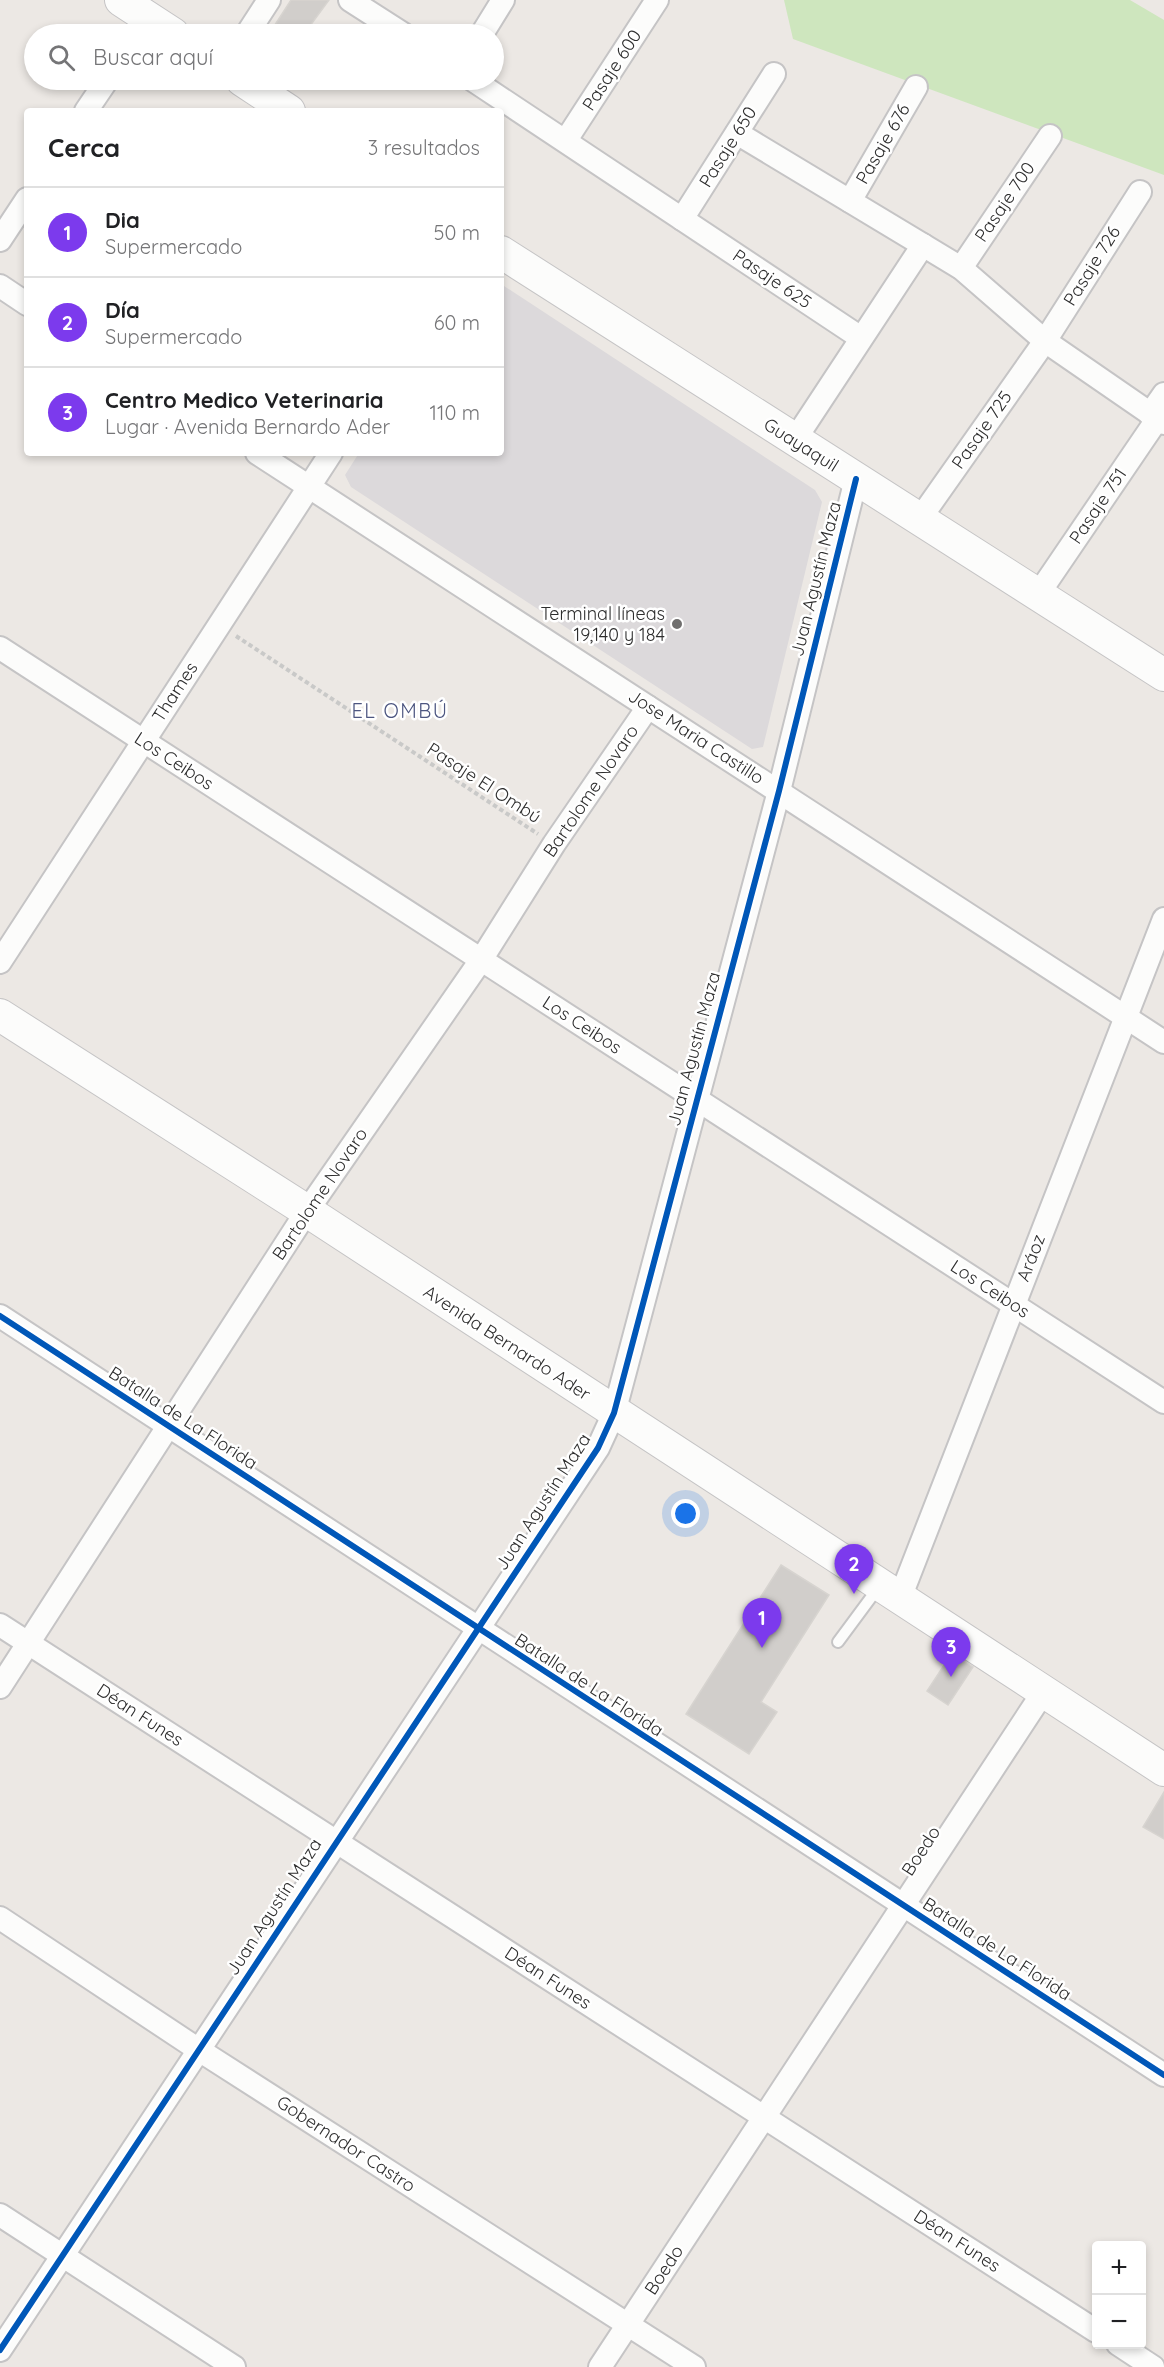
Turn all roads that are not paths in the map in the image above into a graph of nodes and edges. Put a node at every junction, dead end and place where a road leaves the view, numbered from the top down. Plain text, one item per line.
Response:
1 (121, 0) edge
2 (269, 0) edge
3 (350, 0) edge
4 (503, 0) edge
5 (657, 0) edge
6 (147, 24) edge
7 (253, 24) edge
8 (387, 24) edge
9 (488, 24) edge
10 (774, 74) dead end
11 (916, 87) dead end
12 (100, 90) edge
13 (257, 90) edge
14 (488, 90) edge
15 (88, 108) edge
16 (284, 108) edge
17 (737, 133) junction
18 (1050, 136) dead end
19 (566, 140) junction
20 (1140, 192) dead end
21 (850, 201) junction
22 (24, 204) edge
23 (682, 219) junction
24 (0, 240) edge
25 (923, 245) junction
26 (504, 254) edge
27 (961, 268) junction
28 (0, 286) edge
29 (24, 302) edge
30 (861, 338) junction
31 (1045, 341) junction
32 (1164, 394) edge
33 (1157, 418) edge
34 (794, 441) junction
35 (261, 456) edge
36 (329, 456) edge
37 (856, 479) junction
38 (309, 487) junction
39 (919, 520) junction
40 (1039, 593) junction
41 (0, 648) edge
42 (1160, 665) edge
43 (648, 707) junction
44 (143, 741) junction
45 (779, 791) junction
46 (1164, 919) edge
47 (482, 960) junction
48 (0, 962) edge
49 (0, 1015) edge
50 (1125, 1016) junction
51 (1164, 1042) edge
52 (696, 1098) junction
53 (307, 1211) junction
54 (1014, 1304) junction
55 (0, 1316) edge
56 (1164, 1402) edge
57 (614, 1413) junction
58 (169, 1425) junction
59 (890, 1592) junction
60 (0, 1625) edge
61 (476, 1629) junction
62 (838, 1642) dead end
63 (28, 1643) junction
64 (0, 1687) edge
65 (1044, 1691) junction
66 (1164, 1770) edge
67 (336, 1841) junction
68 (903, 1906) junction
69 (0, 1917) edge
70 (199, 2050) junction
71 (1164, 2075) edge
72 (764, 2117) junction
73 (0, 2215) edge
74 (63, 2256) junction
75 (628, 2324) junction
76 (1092, 2328) edge
77 (1126, 2349) edge
78 (0, 2350) edge
79 (234, 2367) edge
80 (600, 2367) edge
81 (694, 2367) edge
82 (1153, 2367) edge

1 - 6 main road
2 - 7 street
3 - 8 street
4 - 9 street
5 - 19 street, Pasaje 600
10 - 17 street, Pasaje 650
11 - 21 street, Pasaje 676
12 - 15 street
13 - 16 main road
14 - 19 street, Pasaje 625
17 - 21 street
17 - 23 street, Pasaje 650
18 - 27 street, Pasaje 700
19 - 23 street, Pasaje 625
20 - 31 street, Pasaje 726
21 - 25 street
22 - 24 street
23 - 30 street, Pasaje 625
25 - 27 street
25 - 30 street
26 - 34 main road, Guayaquil
27 - 31 street
28 - 29 street
30 - 34 street
31 - 33 street
31 - 39 street, Pasaje 725
32 - 33 street, Pasaje 751
33 - 40 street, Pasaje 751
34 - 37 main road, Guayaquil
35 - 38 street, Jose Maria Castillo
36 - 38 street, Thames
37 - 39 main road, Guayaquil
37 - 45 street, Juan Agustín Maza
38 - 43 street, Jose Maria Castillo
38 - 44 street, Thames
39 - 40 main road, Guayaquil
40 - 42 main road, Guayaquil
41 - 44 street, Los Ceibos
43 - 45 street, Jose Maria Castillo
43 - 47 street, Bartolome Novaro
44 - 47 street, Los Ceibos
44 - 48 street, Thames
45 - 50 street, Jose Maria Castillo
45 - 52 street, Juan Agustín Maza
46 - 50 street, Aráoz
47 - 52 street, Los Ceibos
47 - 53 street, Bartolome Novaro
49 - 53 main road, Avenida Bernardo Ader
50 - 51 street, Jose Maria Castillo
50 - 54 street, Aráoz
52 - 54 street, Los Ceibos
52 - 57 street, Juan Agustín Maza
53 - 57 main road, Avenida Bernardo Ader
53 - 58 street, Bartolome Novaro
54 - 56 street, Los Ceibos
54 - 59 street, Aráoz
55 - 58 street, Batalla de La Florida
57 - 59 main road, Avenida Bernardo Ader
57 - 61 street, Juan Agustín Maza
58 - 61 street, Batalla de La Florida
58 - 63 street, Bartolome Novaro
59 - 62 lane
59 - 65 main road, Avenida Bernardo Ader
60 - 63 street, Déan Funes
61 - 67 street, Juan Agustín Maza
61 - 68 street, Batalla de La Florida
63 - 64 street, Bartolome Novaro
63 - 67 street, Déan Funes
65 - 66 main road, Avenida Bernardo Ader
65 - 68 street, Boedo
67 - 70 street, Juan Agustín Maza
67 - 72 street, Déan Funes
68 - 71 street, Batalla de La Florida
68 - 72 street, Boedo
69 - 70 street, Gobernador Castro
70 - 74 street, Juan Agustín Maza
70 - 75 street, Gobernador Castro
72 - 75 street, Boedo
72 - 76 street, Déan Funes
73 - 74 street
74 - 78 street, Juan Agustín Maza
74 - 79 street
75 - 80 street, Boedo
75 - 81 street, Gobernador Castro
77 - 82 street

